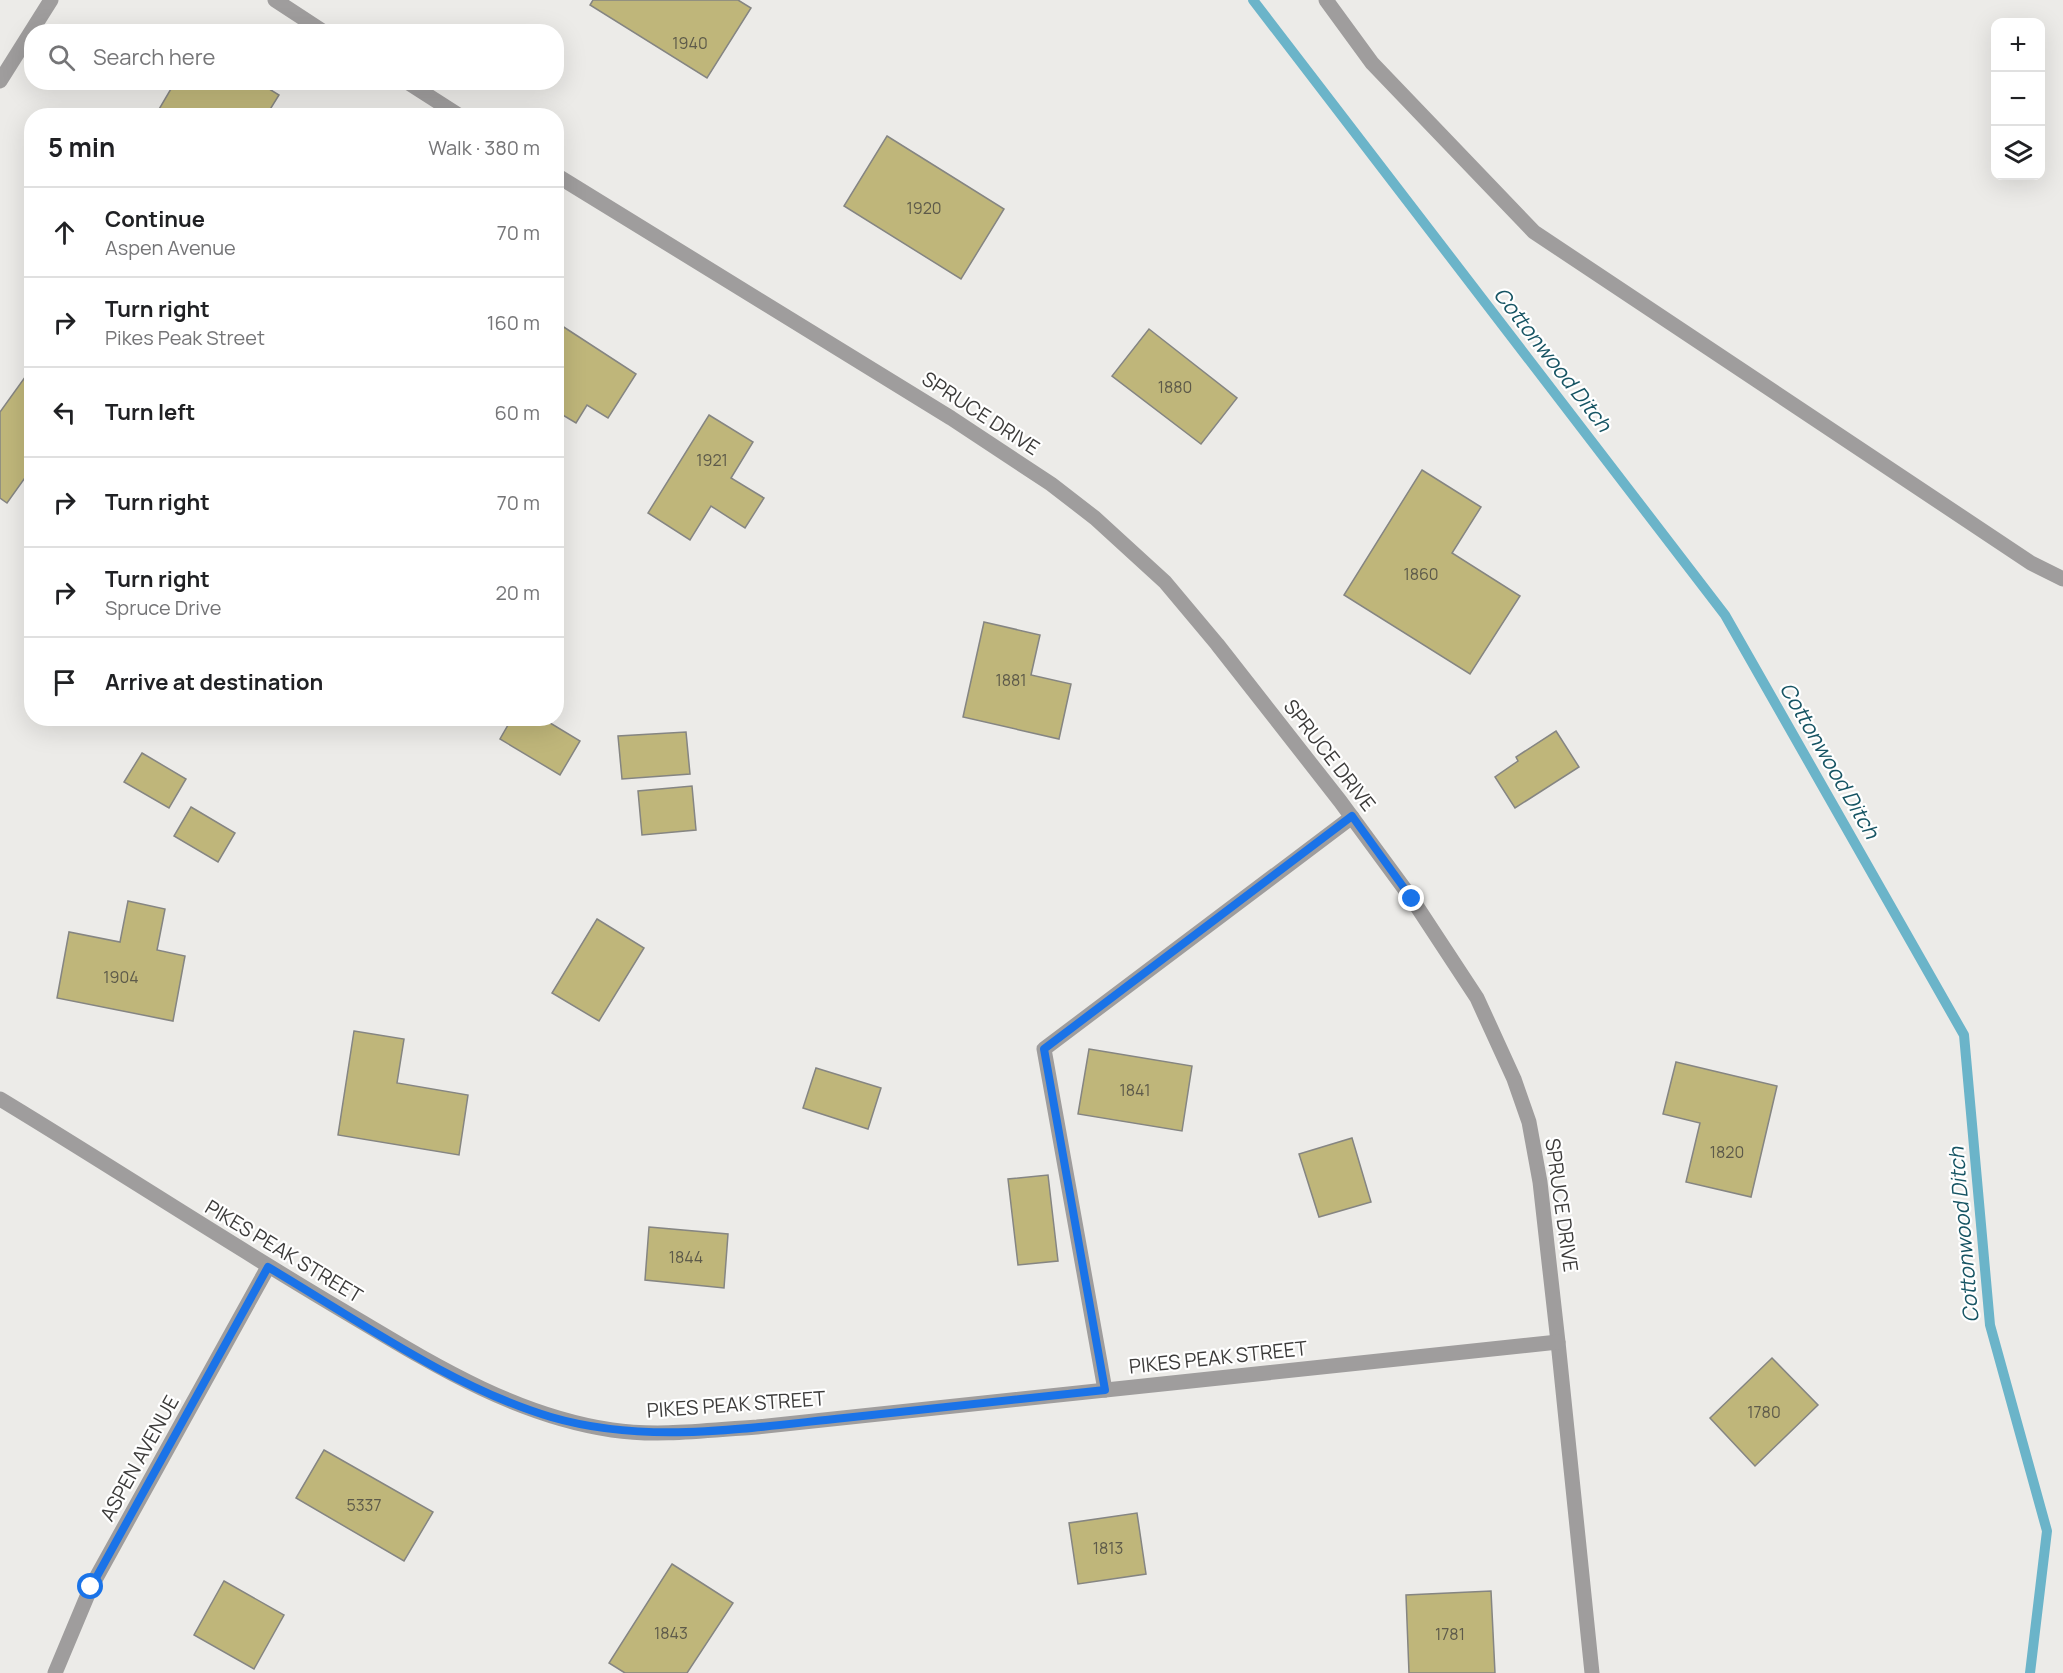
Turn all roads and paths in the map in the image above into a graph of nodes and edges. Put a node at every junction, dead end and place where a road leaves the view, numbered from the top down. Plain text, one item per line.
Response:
1 (51, 0) edge
2 (275, 0) edge
3 (1326, 0) edge
4 (36, 24) edge
5 (312, 24) edge
6 (24, 43) edge
7 (0, 81) edge
8 (419, 90) edge
9 (447, 108) edge
10 (564, 180) edge
11 (2063, 579) edge
12 (1352, 816) junction
13 (0, 1099) edge
14 (268, 1267) junction
15 (1558, 1342) junction
16 (1105, 1390) junction
17 (55, 1673) edge
18 (1592, 1673) edge

1 - 4 street
2 - 5 street
3 - 11 street
6 - 7 street
8 - 9 street
10 - 12 street, SPRUCE DRIVE
12 - 15 street, SPRUCE DRIVE
12 - 16 street
13 - 14 street, PIKES PEAK STREET
14 - 16 street, PIKES PEAK STREET
14 - 17 street, ASPEN AVENUE
15 - 16 street, PIKES PEAK STREET
15 - 18 street, SPRUCE DRIVE

